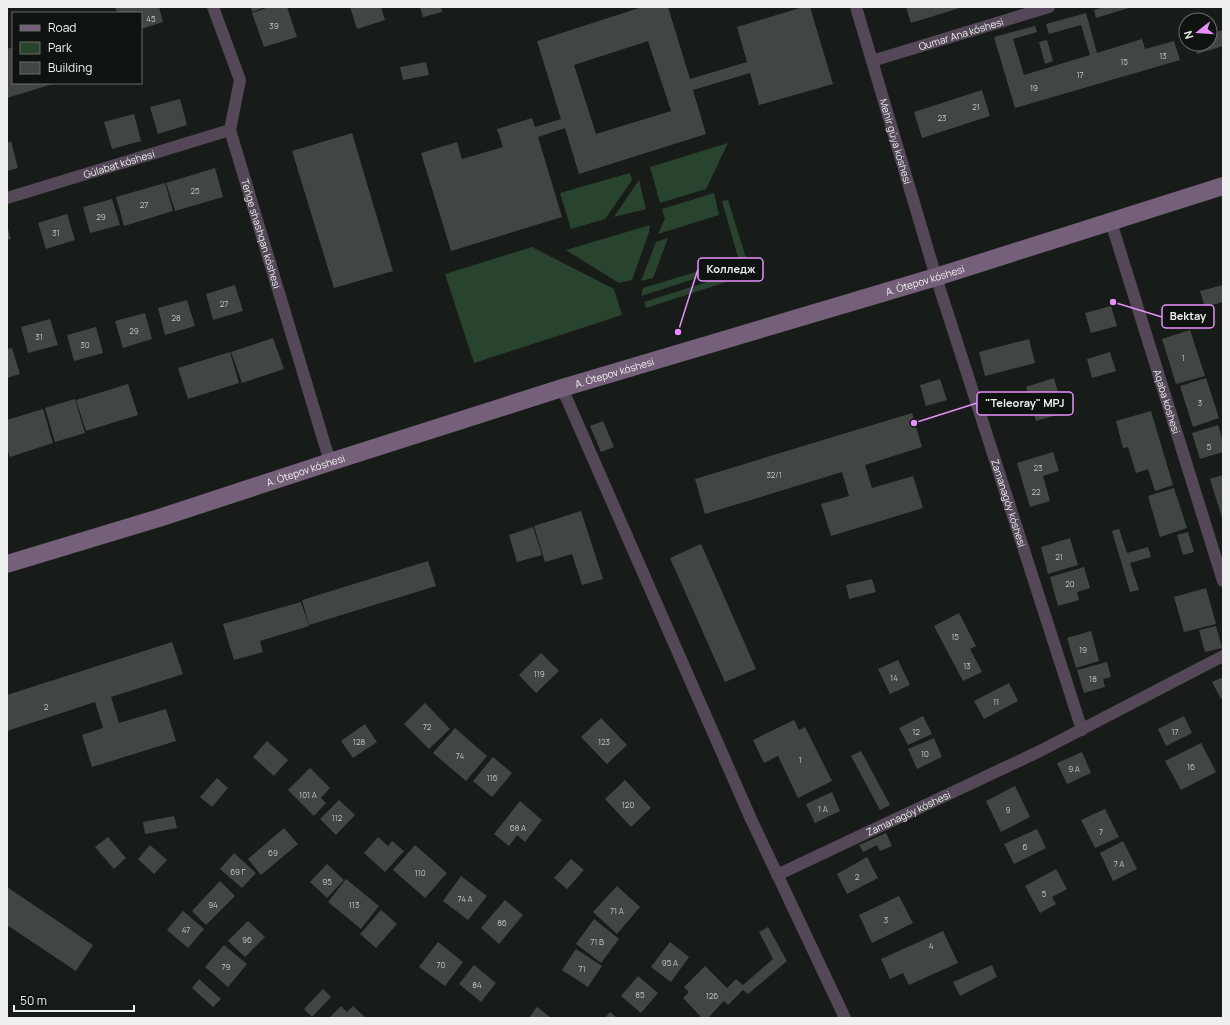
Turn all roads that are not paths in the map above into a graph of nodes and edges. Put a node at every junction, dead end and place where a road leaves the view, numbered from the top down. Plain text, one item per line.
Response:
1 (213, 7) edge
2 (856, 7) edge
3 (1049, 7) edge
4 (872, 61) junction
5 (230, 130) junction
6 (1223, 186) edge
7 (7, 198) edge
8 (1111, 222) junction
9 (936, 276) junction
10 (562, 388) junction
11 (330, 462) junction
12 (7, 564) edge
13 (1223, 581) edge
14 (1223, 656) edge
15 (1082, 730) junction
16 (777, 875) junction
17 (845, 1018) edge

1 - 5 street, Teńge shashqan kóshesi
2 - 4 street, Mehir gúyа kóshesi
3 - 4 street, Qumar Ana kóshesi
4 - 9 street, Mehir gúyа kóshesi
5 - 7 street, Gúlabat kóshesi
5 - 11 street, Teńge shashqan kóshesi
6 - 8 main road, A. Ótepov kóshesi
8 - 9 main road, A. Ótepov kóshesi
8 - 13 street, Aqaba kóshesi
9 - 10 main road, A. Ótepov kóshesi
9 - 15 street, Zamanagóy kóshesi
10 - 11 main road, A. Ótepov kóshesi
10 - 16 street
11 - 12 main road, A. Ótepov kóshesi
14 - 15 street, Zamanagóy kóshesi
15 - 16 street, Zamanagóy kóshesi
16 - 17 street

